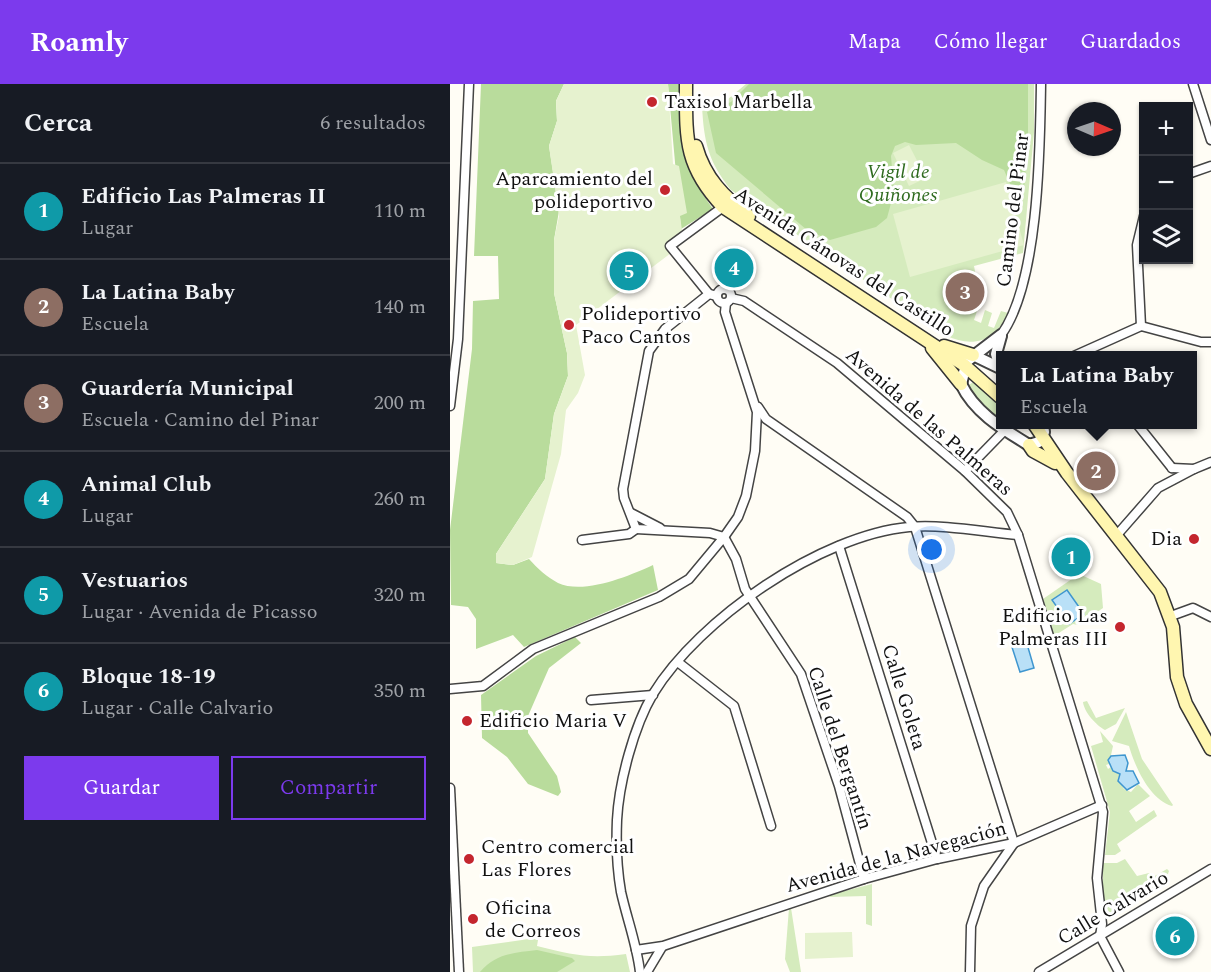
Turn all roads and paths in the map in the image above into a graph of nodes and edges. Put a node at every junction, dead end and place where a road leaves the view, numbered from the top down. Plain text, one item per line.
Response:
1 (469, 84) edge
2 (686, 84) edge
3 (694, 84) edge
4 (1041, 84) edge
5 (1193, 84) edge
6 (1211, 140) edge
7 (1211, 166) edge
8 (1193, 172) edge
9 (723, 207) junction
10 (1139, 235) edge
11 (460, 285) junction
12 (450, 288) edge
13 (713, 295) junction
14 (728, 301) junction
15 (1141, 326) junction
16 (1001, 335) junction
17 (929, 342) junction
18 (1211, 342) edge
19 (997, 351) edge
20 (1091, 351) edge
21 (968, 360) junction
22 (996, 366) edge
23 (962, 384) junction
24 (996, 384) edge
25 (996, 392) edge
26 (756, 404) junction
27 (450, 406) edge
28 (996, 424) edge
29 (1141, 429) edge
30 (1004, 431) joint
31 (1039, 433) edge
32 (1211, 462) edge
33 (1172, 468) junction
34 (1194, 468) junction
35 (965, 471) junction
36 (1169, 480) junction
37 (631, 513) junction
38 (915, 527) junction
39 (636, 528) junction
40 (663, 529) junction
41 (1018, 535) junction
42 (1116, 536) junction
43 (724, 537) junction
44 (582, 540) dead end
45 (839, 546) junction
46 (750, 595) junction
47 (1170, 616) junction
48 (1211, 617) edge
49 (679, 663) junction
50 (450, 689) edge
51 (652, 695) junction
52 (591, 700) dead end
53 (1211, 749) edge
54 (450, 788) edge
55 (1102, 806) junction
56 (451, 808) edge
57 (771, 826) dead end
58 (1014, 843) junction
59 (937, 859) junction
60 (1211, 864) edge
61 (1207, 870) edge
62 (864, 879) junction
63 (1100, 936) junction
64 (663, 946) junction
65 (636, 950) junction
66 (459, 972) edge
67 (640, 972) edge
68 (647, 972) edge
69 (970, 972) edge
70 (1039, 972) edge
71 (1119, 972) edge

1 - 11 street
2 - 9 main road, Avenida Cánovas del Castillo
3 - 21 main road, Avenida Cánovas del Castillo
4 - 16 street, Camino del Pinar
5 - 6 street
7 - 8 street
9 - 13 street, Avenida de las Palmeras
9 - 17 main road, Avenida Cánovas del Castillo
10 - 15 street
11 - 12 street
11 - 27 street
13 - 14 street, Avenida de las Palmeras
13 - 37 street
14 - 26 street
14 - 35 street, Avenida de las Palmeras
15 - 18 street
15 - 20 street
16 - 19 street
16 - 21 street
17 - 21 main road, Avenida Cánovas del Castillo
17 - 23 main road
21 - 22 street, Avenida Cánovas del Castillo
21 - 23 street
21 - 24 main road, Avenida Cánovas del Castillo
21 - 25 main road, Avenida Cánovas del Castillo
23 - 28 street
26 - 38 street
26 - 43 street
29 - 33 street
30 - 31 street
30 - 35 street
31 - 42 main road
32 - 34 street
33 - 34 street
33 - 36 street
34 - 36 street
35 - 41 street, Avenida de las Palmeras
36 - 42 street
37 - 39 street
37 - 40 street
38 - 41 street
38 - 45 street
38 - 58 street
39 - 40 street
39 - 44 street
40 - 43 street
41 - 55 street, Avenida de las Palmeras
42 - 47 main road
43 - 46 street, Calle del Bergantín
43 - 50 street
45 - 46 street
45 - 59 street, Calle Goleta
46 - 49 street
46 - 62 street, Calle del Bergantín
47 - 48 street
47 - 53 main road
49 - 51 street
49 - 57 street
51 - 52 street
51 - 65 street
54 - 56 street
55 - 58 street, Avenida de la Navegación
55 - 63 street, Avenida de las Palmeras
56 - 66 street
58 - 59 street, Avenida de la Navegación
58 - 69 street
59 - 62 street, Avenida de la Navegación
60 - 61 street, Calle Calvario
61 - 63 street, Calle Calvario
62 - 64 street, Avenida de la Navegación
63 - 70 street, Calle Calvario
63 - 71 street
64 - 65 street, Avenida de la Navegación
64 - 68 street
65 - 67 street

